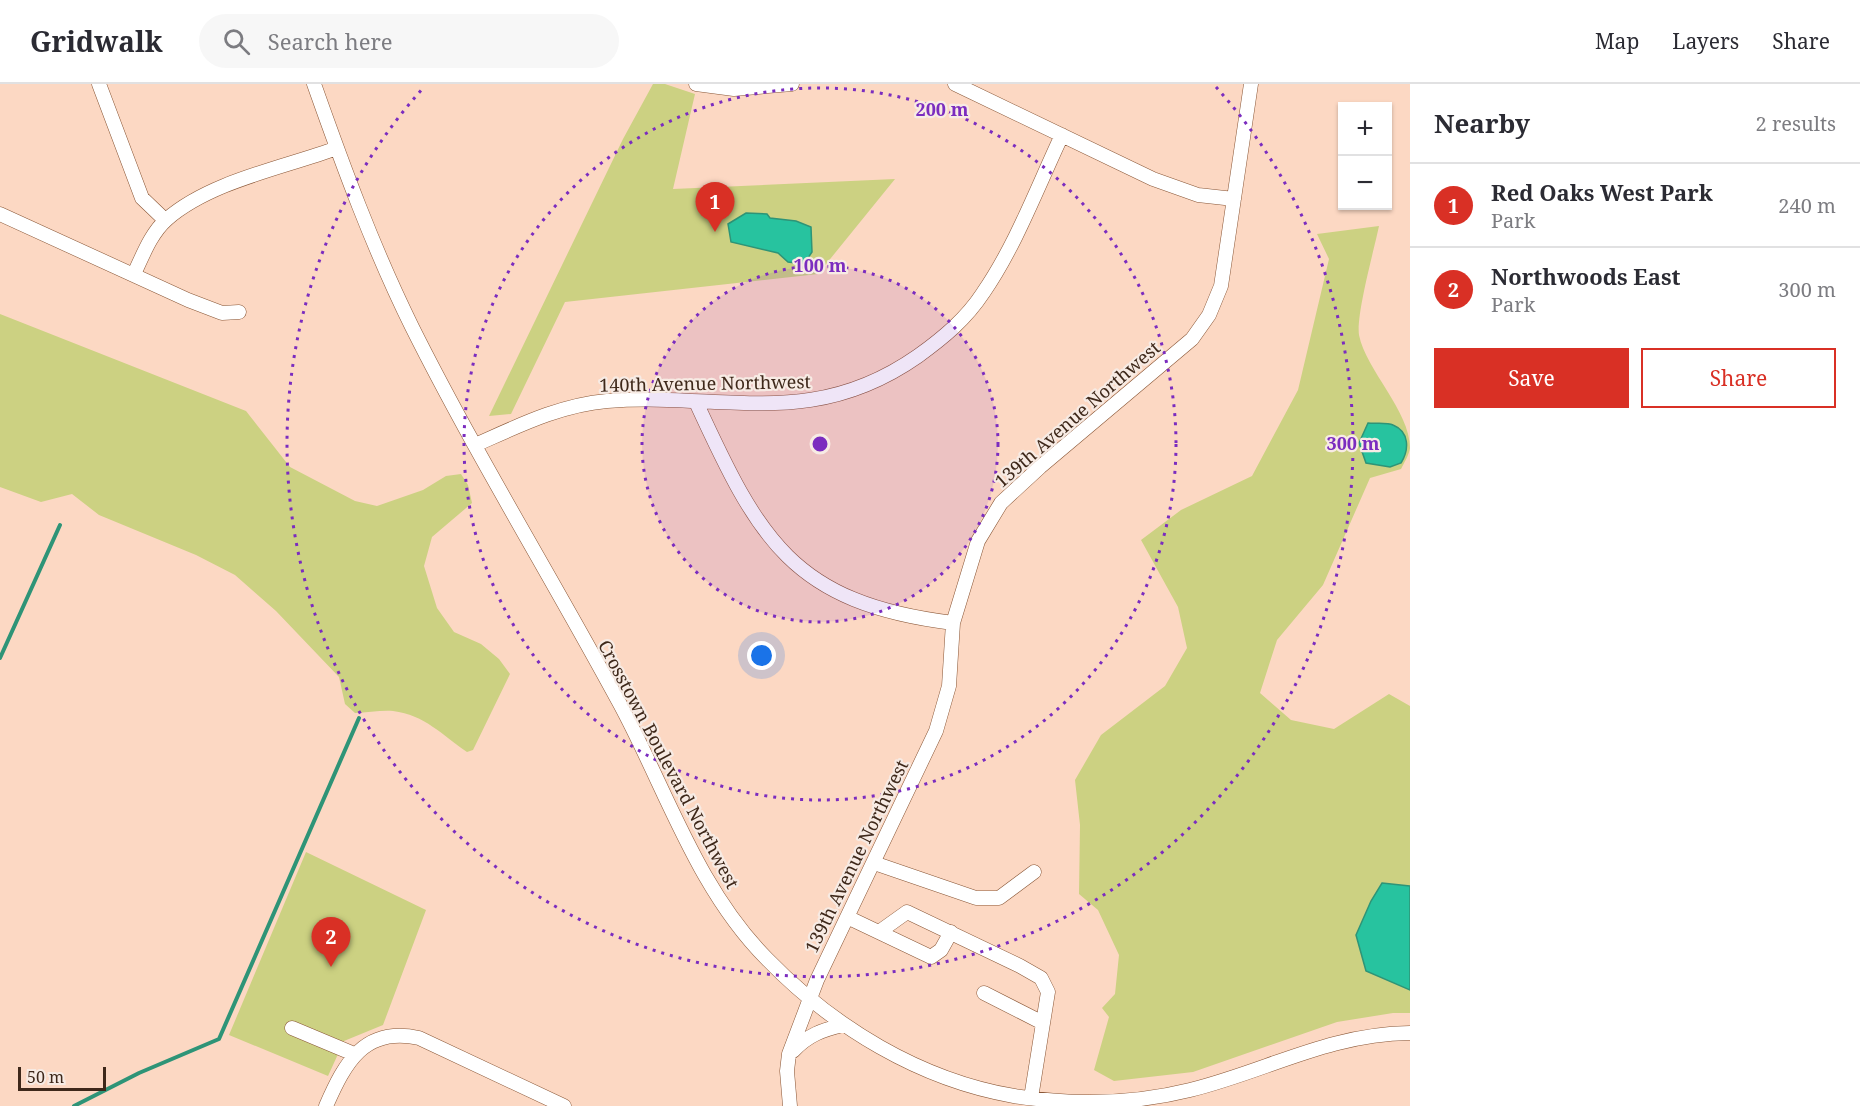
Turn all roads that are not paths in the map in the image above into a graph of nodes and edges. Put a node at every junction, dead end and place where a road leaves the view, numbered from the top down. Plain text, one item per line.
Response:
1 (99, 84) edge
2 (314, 84) edge
3 (696, 84) edge
4 (792, 84) edge
5 (955, 84) edge
6 (1251, 84) edge
7 (1062, 135) junction
8 (337, 148) junction
9 (1234, 200) junction
10 (0, 214) edge
11 (165, 220) junction
12 (134, 274) junction
13 (239, 312) dead end
14 (696, 402) junction
15 (475, 445) junction
16 (953, 623) junction
17 (874, 863) junction
18 (1034, 872) dead end
19 (847, 917) junction
20 (879, 932) junction
21 (951, 932) junction
22 (984, 993) dead end
23 (811, 1000) junction
24 (1043, 1023) junction
25 (843, 1025) junction
26 (292, 1028) dead end
27 (1410, 1033) edge
28 (354, 1054) junction
29 (789, 1054) junction
30 (1031, 1098) junction
31 (326, 1106) edge
32 (564, 1106) edge
33 (790, 1106) edge

1 - 11 street
2 - 8 street, Crosstown Boulevard Northwest
3 - 4 street
5 - 7 street
6 - 9 street, 139th Avenue Northwest
7 - 9 street
7 - 14 street, 140th Avenue Northwest
8 - 11 street
8 - 15 street, Crosstown Boulevard Northwest
9 - 16 street, 139th Avenue Northwest
10 - 12 street
11 - 12 street
12 - 13 street
14 - 15 street, 140th Avenue Northwest
14 - 16 street
15 - 23 street, Crosstown Boulevard Northwest
16 - 17 street, 139th Avenue Northwest
17 - 18 street
17 - 19 street, 139th Avenue Northwest
19 - 20 street
19 - 23 street, 139th Avenue Northwest
20 - 21 street
20 - 21 street
21 - 24 street
22 - 24 street
23 - 25 street, Crosstown Boulevard Northwest
23 - 29 street, 139th Avenue Northwest
24 - 30 street
25 - 29 street
25 - 30 street, Crosstown Boulevard Northwest
26 - 28 street
27 - 30 street, Crosstown Boulevard Northwest
28 - 31 street
28 - 32 street
29 - 33 street, 139th Avenue Northwest

